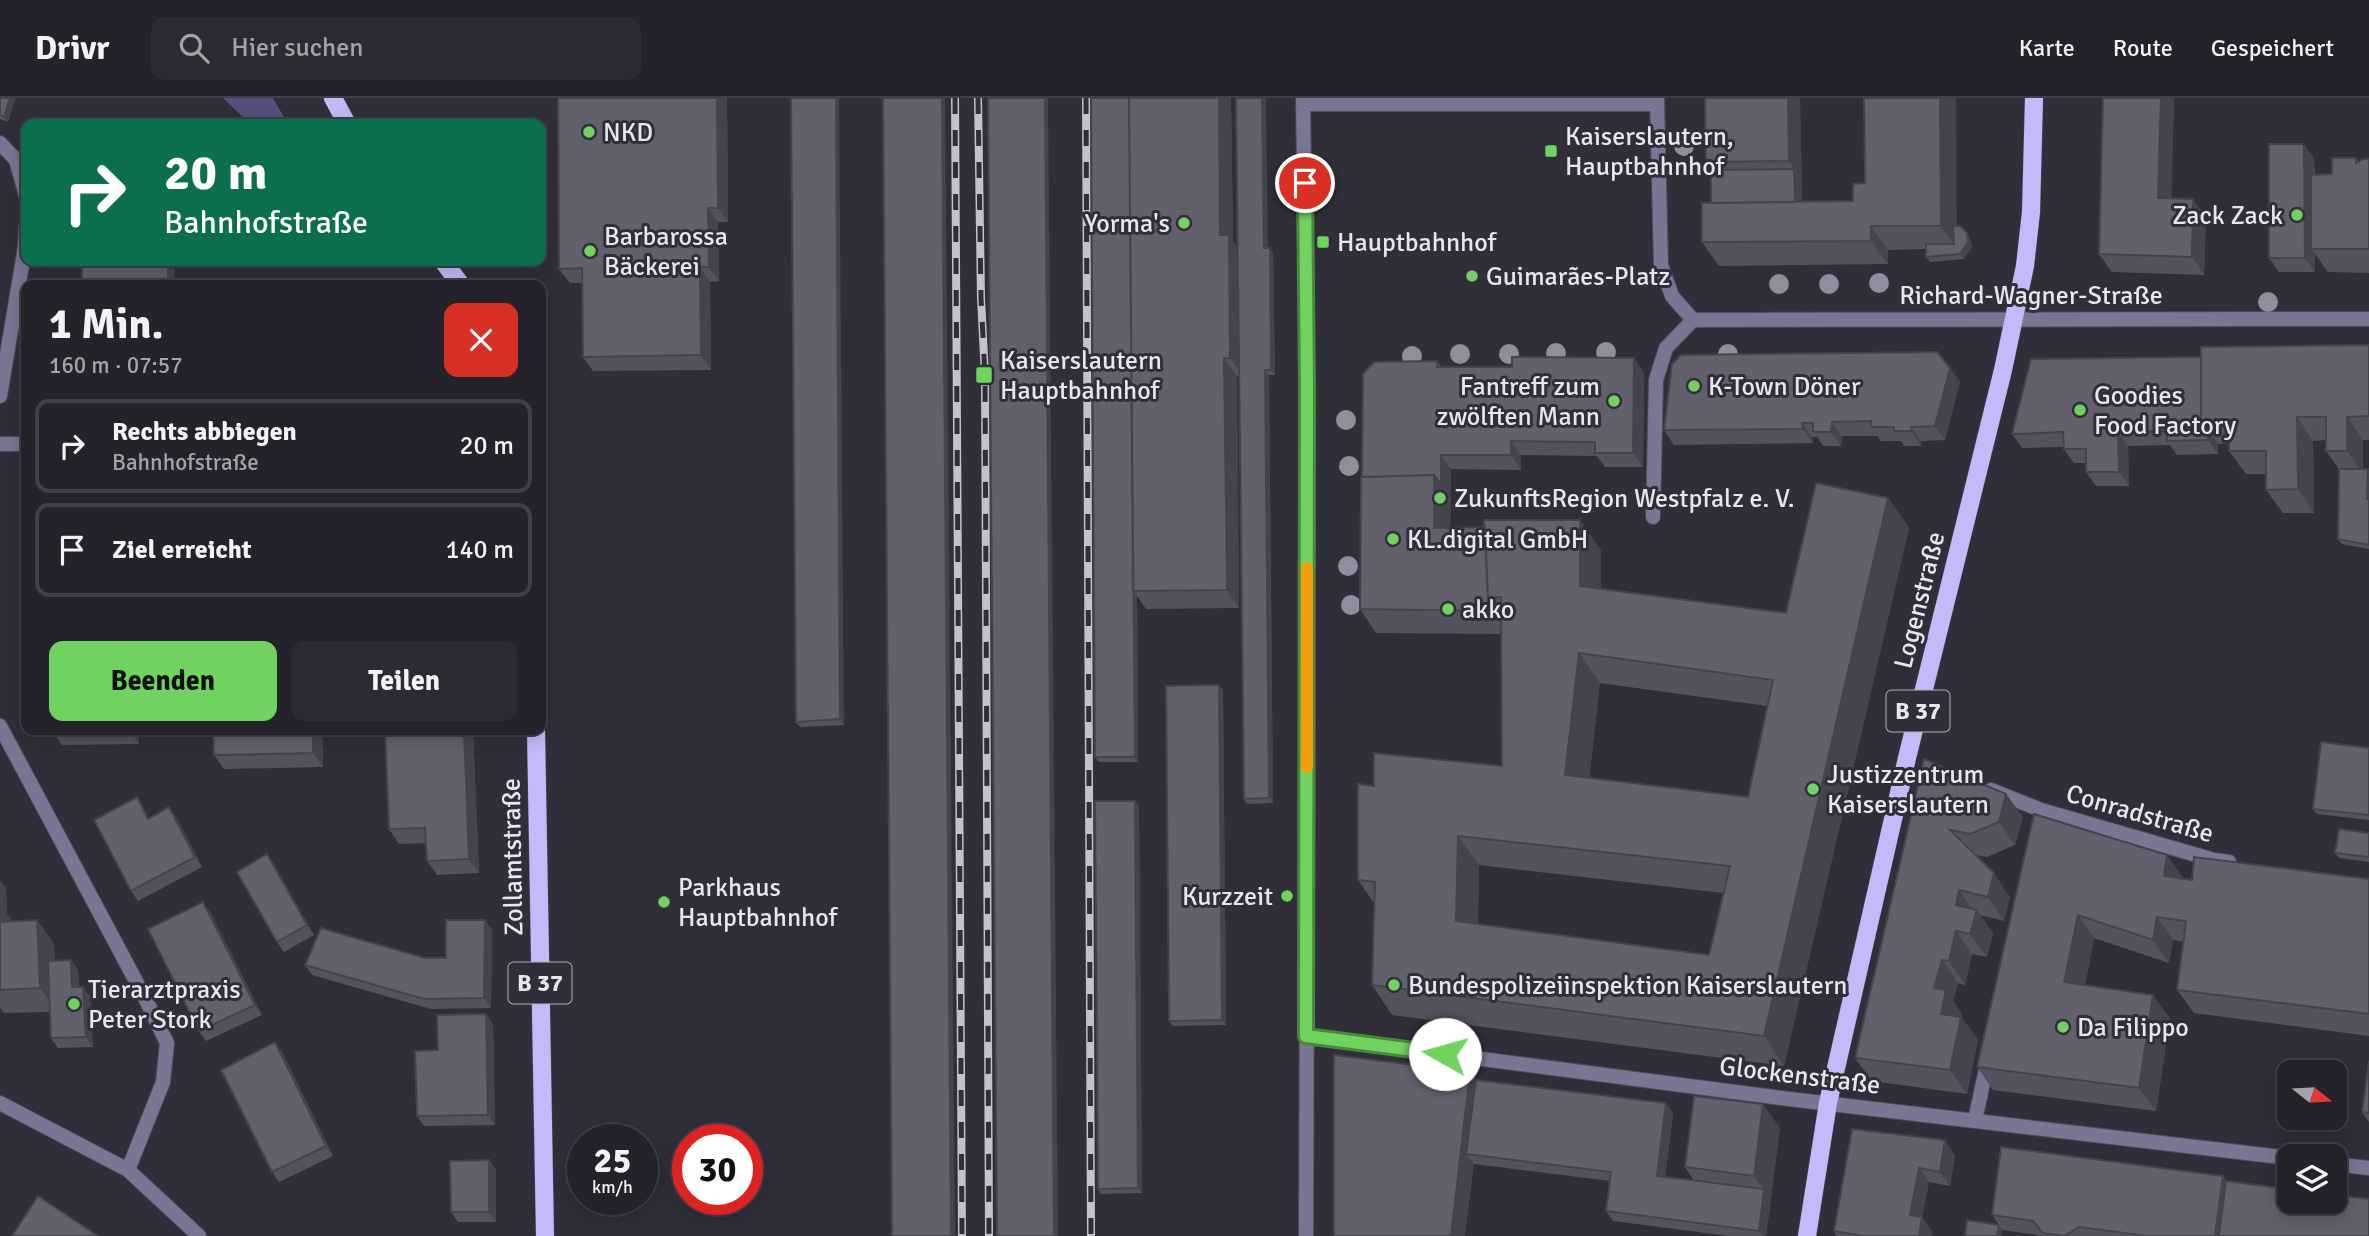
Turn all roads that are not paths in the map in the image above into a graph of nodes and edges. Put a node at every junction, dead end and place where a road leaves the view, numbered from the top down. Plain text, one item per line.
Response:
1 (333, 98) edge
2 (2034, 98) edge
3 (1303, 101) edge
4 (1657, 101) edge
5 (344, 119) edge
6 (0, 143) edge
7 (21, 178) edge
8 (22, 266) edge
9 (2369, 319) edge
10 (1693, 320) junction
11 (2013, 320) junction
12 (0, 396) edge
13 (0, 444) edge
14 (21, 444) edge
15 (1653, 517) dead end
16 (0, 726) edge
17 (536, 735) edge
18 (1907, 758) junction
19 (1926, 765) edge
20 (1982, 787) edge
21 (2240, 863) edge
22 (1306, 1036) junction
23 (1992, 1039) edge
24 (0, 1103) edge
25 (1828, 1103) junction
26 (1975, 1120) junction
27 (2277, 1157) edge
28 (2347, 1165) edge
29 (2369, 1168) edge
30 (128, 1170) junction
31 (199, 1236) edge
32 (545, 1236) edge
33 (1306, 1236) edge
34 (1807, 1236) edge

1 - 5 main road
2 - 11 main road, Logenstraße / B 37
3 - 4 street
3 - 22 street
4 - 10 street
6 - 7 street
8 - 12 street
9 - 11 street, Richard-Wagner-Straße
10 - 11 street, Richard-Wagner-Straße
10 - 15 street
11 - 18 main road, Logenstraße / B 37
13 - 14 street
16 - 30 street
17 - 32 main road, Zollamtstraße / B 37
18 - 19 street
18 - 25 main road, Logenstraße / B 37
20 - 21 street, Conradstraße
22 - 25 street, Glockenstraße
22 - 33 street
23 - 26 street
24 - 30 street
25 - 26 street, Glockenstraße
25 - 34 main road, Logenstraße / B 37
26 - 27 street, Glockenstraße
28 - 29 street
30 - 31 street

